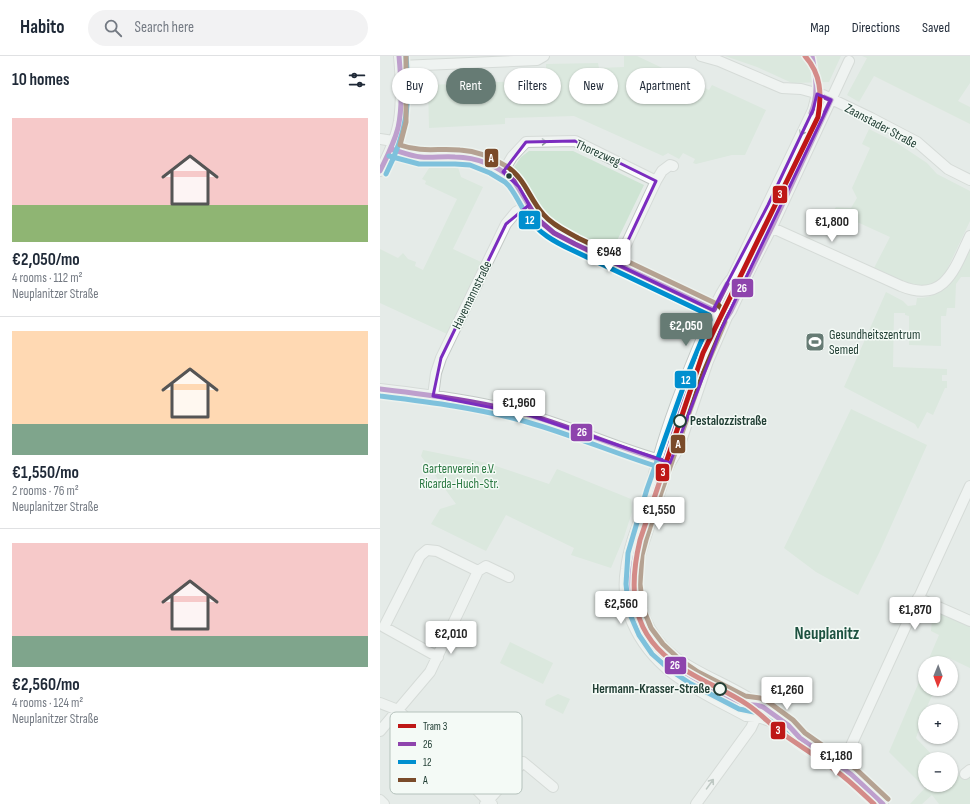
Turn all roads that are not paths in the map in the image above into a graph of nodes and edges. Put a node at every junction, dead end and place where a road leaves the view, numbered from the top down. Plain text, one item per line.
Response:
1 (544, 56) edge
2 (701, 56) edge
3 (400, 61) edge
4 (849, 61) dead end
5 (817, 94) junction
6 (831, 100) junction
7 (380, 139) edge
8 (392, 145) junction
9 (673, 166) dead end
10 (380, 171) edge
11 (503, 172) junction
12 (970, 180) edge
13 (656, 181) junction
14 (529, 205) junction
15 (760, 222) junction
16 (772, 227) junction
17 (970, 236) edge
18 (617, 264) junction
19 (714, 310) junction
20 (727, 317) junction
21 (380, 389) edge
22 (433, 396) junction
23 (657, 459) junction
24 (670, 463) junction
25 (970, 486) edge
26 (478, 571) junction
27 (509, 577) dead end
28 (918, 598) junction
29 (970, 621) edge
30 (438, 657) junction
31 (380, 703) edge
32 (764, 707) junction
33 (398, 710) joint
34 (755, 717) junction
35 (390, 719) edge
36 (380, 731) edge
37 (800, 738) junction
38 (522, 763) edge
39 (840, 765) junction
40 (553, 787) dead end
41 (479, 794) edge
42 (496, 794) edge
43 (380, 800) edge
44 (488, 803) edge
45 (384, 804) edge
46 (696, 804) edge
47 (883, 804) edge

1 - 3 street
2 - 5 street, Zaanstader Straße
3 - 8 street
4 - 6 street
5 - 6 street, Zaanstader Straße
5 -> 15 street
6 - 12 street, Zaanstader Straße
6 - 16 street
7 - 8 street
8 - 10 street
8 - 11 street
9 - 13 street
11 -> 13 street, Thorezweg
11 - 14 street
13 - 18 street
14 - 18 street
14 - 22 street, Havemannstraße
15 - 16 street
15 - 19 street
16 - 17 street
16 - 20 street
18 - 19 street
19 - 20 street
19 - 23 street
20 - 24 street
21 - 22 street
22 - 23 street
23 - 24 street
23 - 34 street
24 - 32 street
25 - 28 street
26 - 27 street
26 - 30 street
26 - 30 street
28 - 29 street
28 - 39 street
30 - 33 street
31 - 33 street
32 - 34 street
32 - 37 street
34 - 37 street
46 -> 34 street
35 - 36 street
37 - 39 street
38 - 40 street
39 - 47 street
41 - 44 street
42 - 44 street
43 - 45 street

